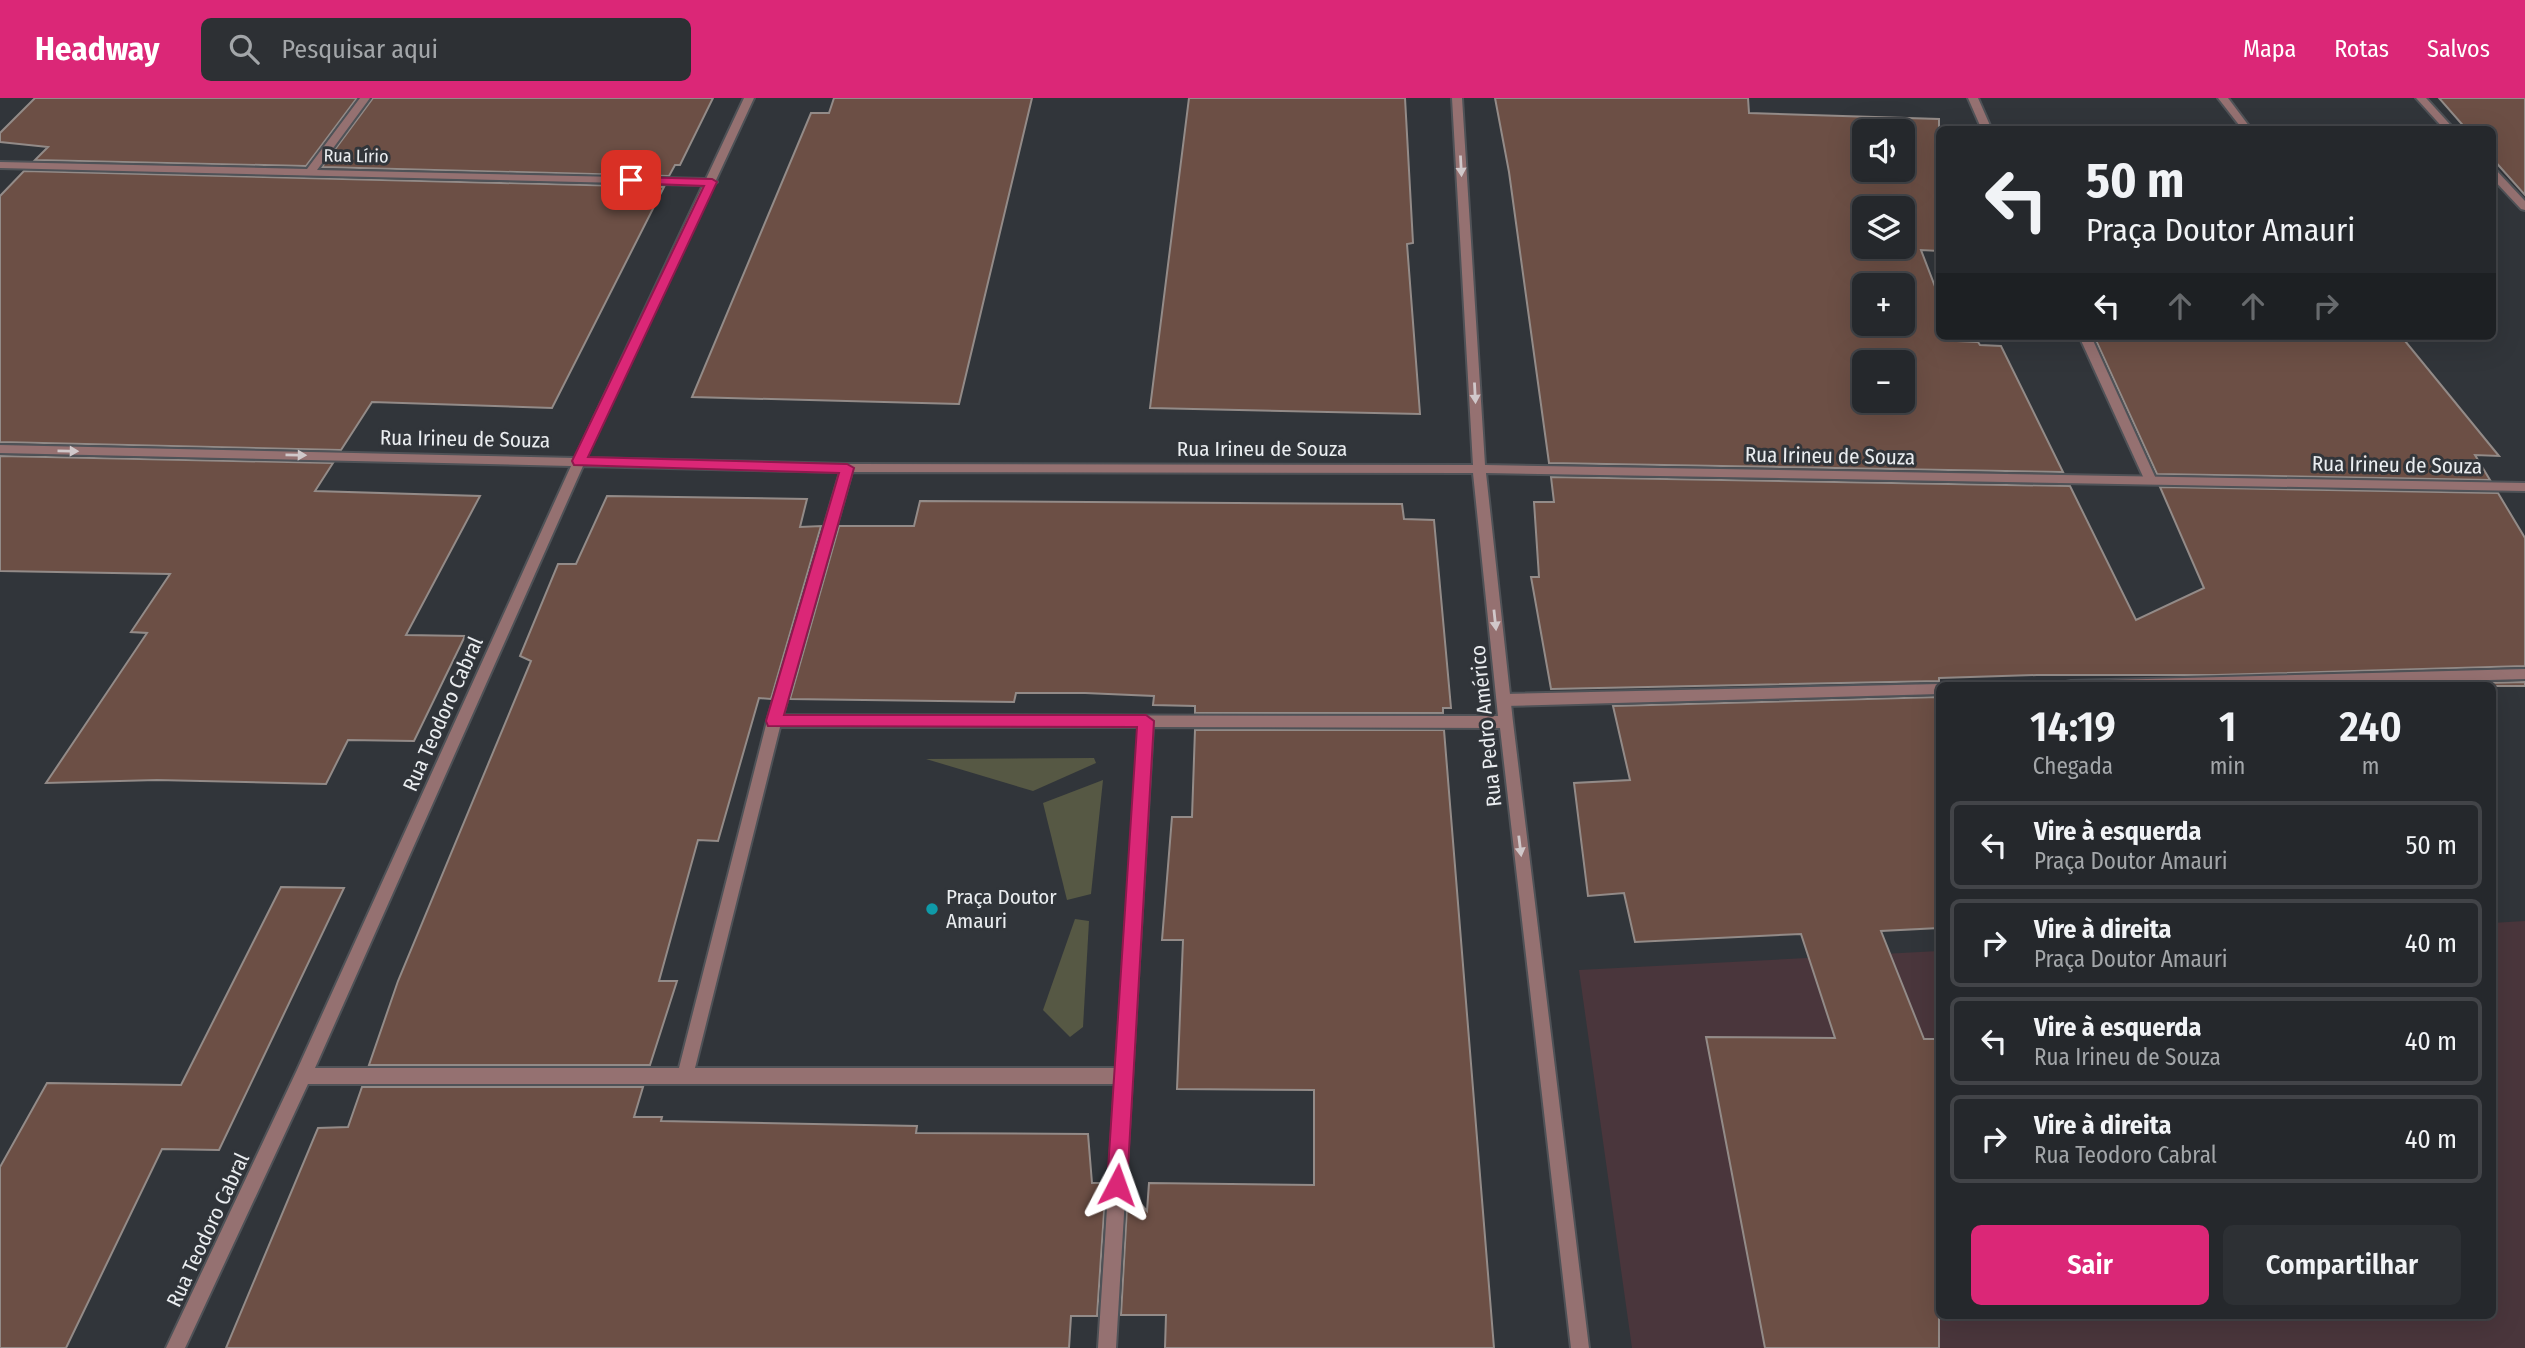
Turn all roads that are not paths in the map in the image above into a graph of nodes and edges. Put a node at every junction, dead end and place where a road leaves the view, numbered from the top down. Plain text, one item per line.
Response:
1 (365, 98) edge
2 (749, 98) edge
3 (1457, 98) edge
4 (1973, 98) edge
5 (2223, 98) edge
6 (2421, 98) edge
7 (1985, 126) edge
8 (2245, 126) edge
9 (2447, 126) edge
10 (0, 165) edge
11 (310, 172) junction
12 (2496, 176) edge
13 (712, 182) junction
14 (2525, 206) edge
15 (2087, 340) edge
16 (0, 449) edge
17 (579, 461) junction
18 (847, 468) junction
19 (1479, 468) junction
20 (2151, 481) junction
21 (2524, 488) edge
22 (2525, 674) edge
23 (2222, 682) edge
24 (1936, 689) edge
25 (1504, 701) junction
26 (774, 721) junction
27 (1146, 721) junction
28 (1506, 722) junction
29 (303, 1076) junction
30 (685, 1076) junction
31 (1124, 1076) junction
32 (175, 1348) edge
33 (1107, 1348) edge
34 (1580, 1348) edge

1 - 11 street
2 - 13 street, Rua Teodoro Cabral
3 -> 19 street, Rua Pedro Américo
4 - 7 street
5 - 8 street
6 - 9 street
10 - 11 street, Rua Lírio
11 - 13 street, Rua Lírio
12 - 14 street
13 - 17 street, Rua Teodoro Cabral
15 - 20 street
16 -> 17 street, Rua Irineu de Souza
17 - 18 street, Rua Irineu de Souza
17 - 29 street, Rua Teodoro Cabral
18 - 19 street, Rua Irineu de Souza
18 - 26 street
19 - 20 street, Rua Irineu de Souza
19 -> 25 street, Rua Pedro Américo
20 - 21 street, Rua Irineu de Souza
22 - 23 street
24 - 25 street
25 - 28 street, Rua Pedro Américo
26 - 27 street
26 - 30 street
27 - 28 street
27 - 31 street
28 -> 34 street, Rua Pedro Américo
29 - 30 street
29 - 32 street, Rua Teodoro Cabral
30 - 31 street
31 - 33 street

